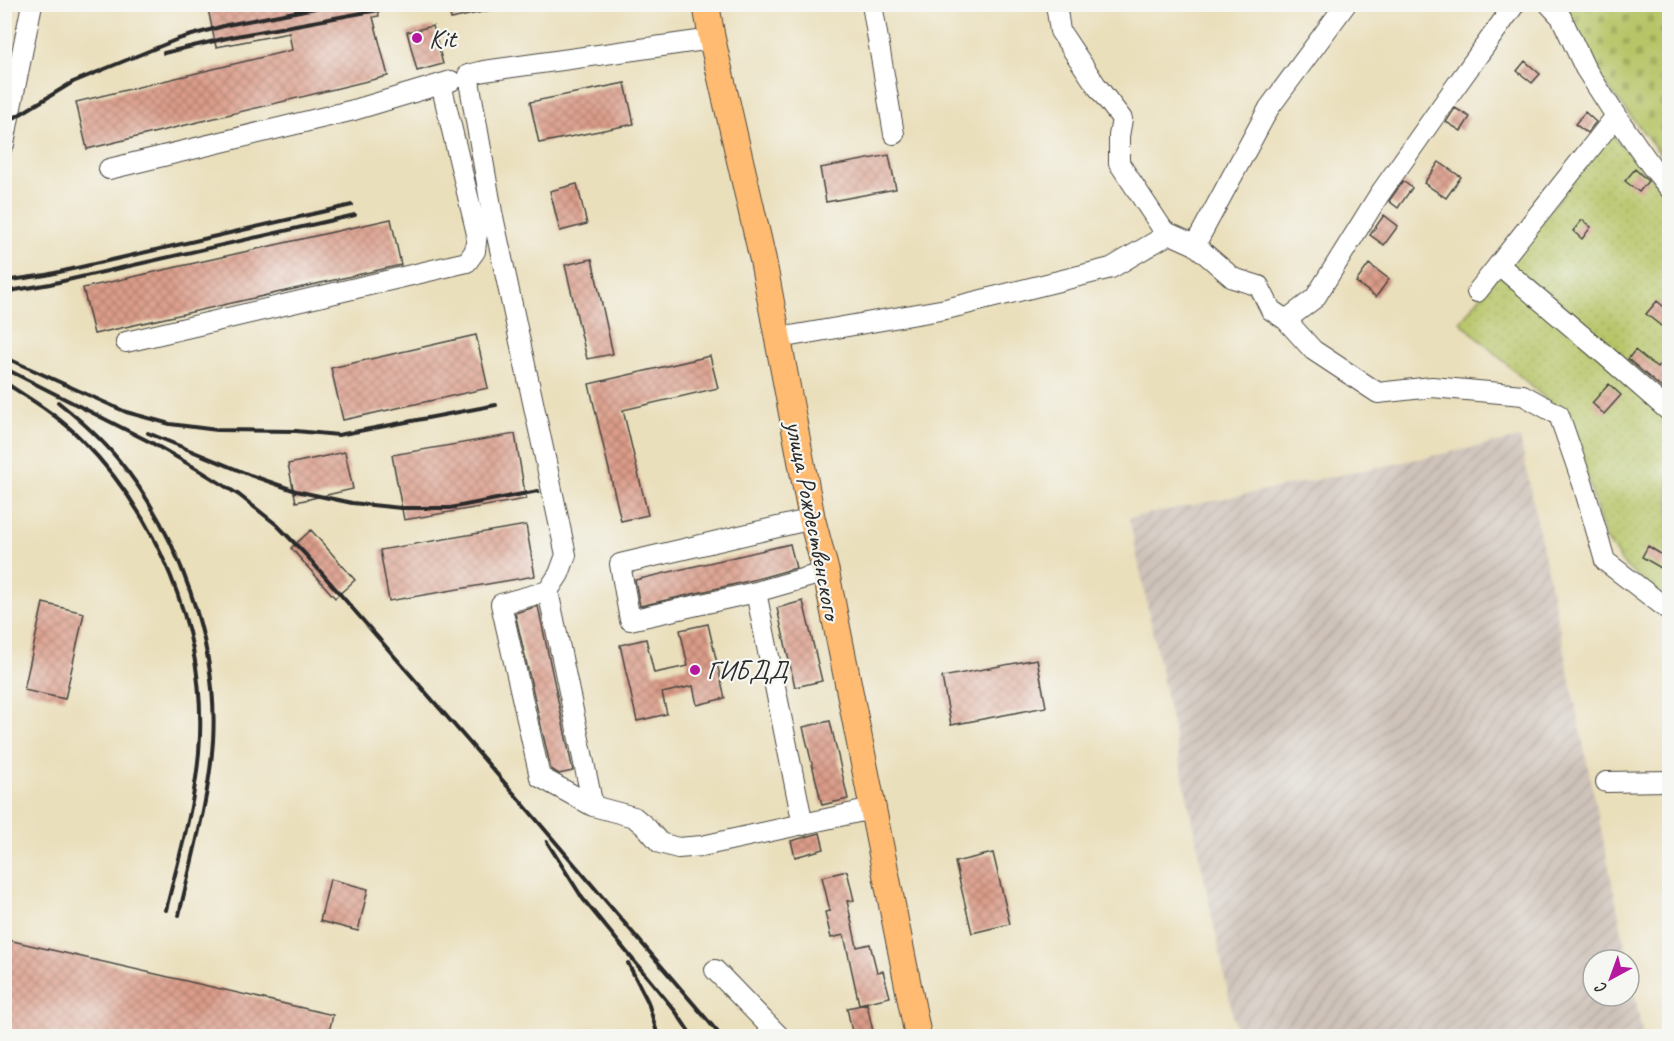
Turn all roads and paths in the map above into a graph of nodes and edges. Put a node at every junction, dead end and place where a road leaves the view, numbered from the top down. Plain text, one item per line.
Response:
1 (32, 4) edge
2 (705, 4) edge
3 (872, 4) edge
4 (1056, 4) edge
5 (1346, 4) edge
6 (1515, 4) edge
7 (1549, 4) edge
8 (712, 39) junction
9 (468, 75) junction
10 (441, 84) junction
11 (8, 108) edge
12 (1616, 116) junction
13 (894, 134) dead end
14 (4, 144) edge
15 (109, 169) dead end
16 (1670, 189) edge
17 (1170, 234) junction
18 (1195, 245) junction
19 (1499, 265) junction
20 (1477, 292) dead end
21 (1286, 320) junction
22 (779, 338) junction
23 (126, 342) dead end
24 (1670, 412) edge
25 (812, 519) junction
26 (825, 572) junction
27 (548, 591) junction
28 (756, 591) junction
29 (1670, 611) edge
30 (1606, 782) dead end
31 (1670, 782) edge
32 (593, 806) junction
33 (872, 809) junction
34 (803, 825) junction
35 (715, 970) dead end
36 (779, 1036) edge
37 (918, 1036) edge

1 - 11 street
2 - 8 main road, улица Рождественского
3 - 13 street
4 - 17 street
5 - 18 street
6 - 21 street
7 - 12 street
8 - 9 street
8 - 22 main road, улица Рождественского
9 - 10 street
9 - 27 street
10 - 15 street
10 - 23 street
11 - 14 street
12 - 16 street
12 - 19 street
17 - 18 street
17 - 22 street
18 - 21 street
19 - 20 street
19 - 24 street
21 - 29 street
22 - 25 main road, улица Рождественского
25 - 26 main road, улица Рождественского
25 - 28 street
26 - 28 street
26 - 33 main road, улица Рождественского
27 - 32 street
27 - 32 street
28 - 34 street
30 - 31 street
32 - 34 street
33 - 34 street
33 - 37 main road, улица Рождественского
35 - 36 street

